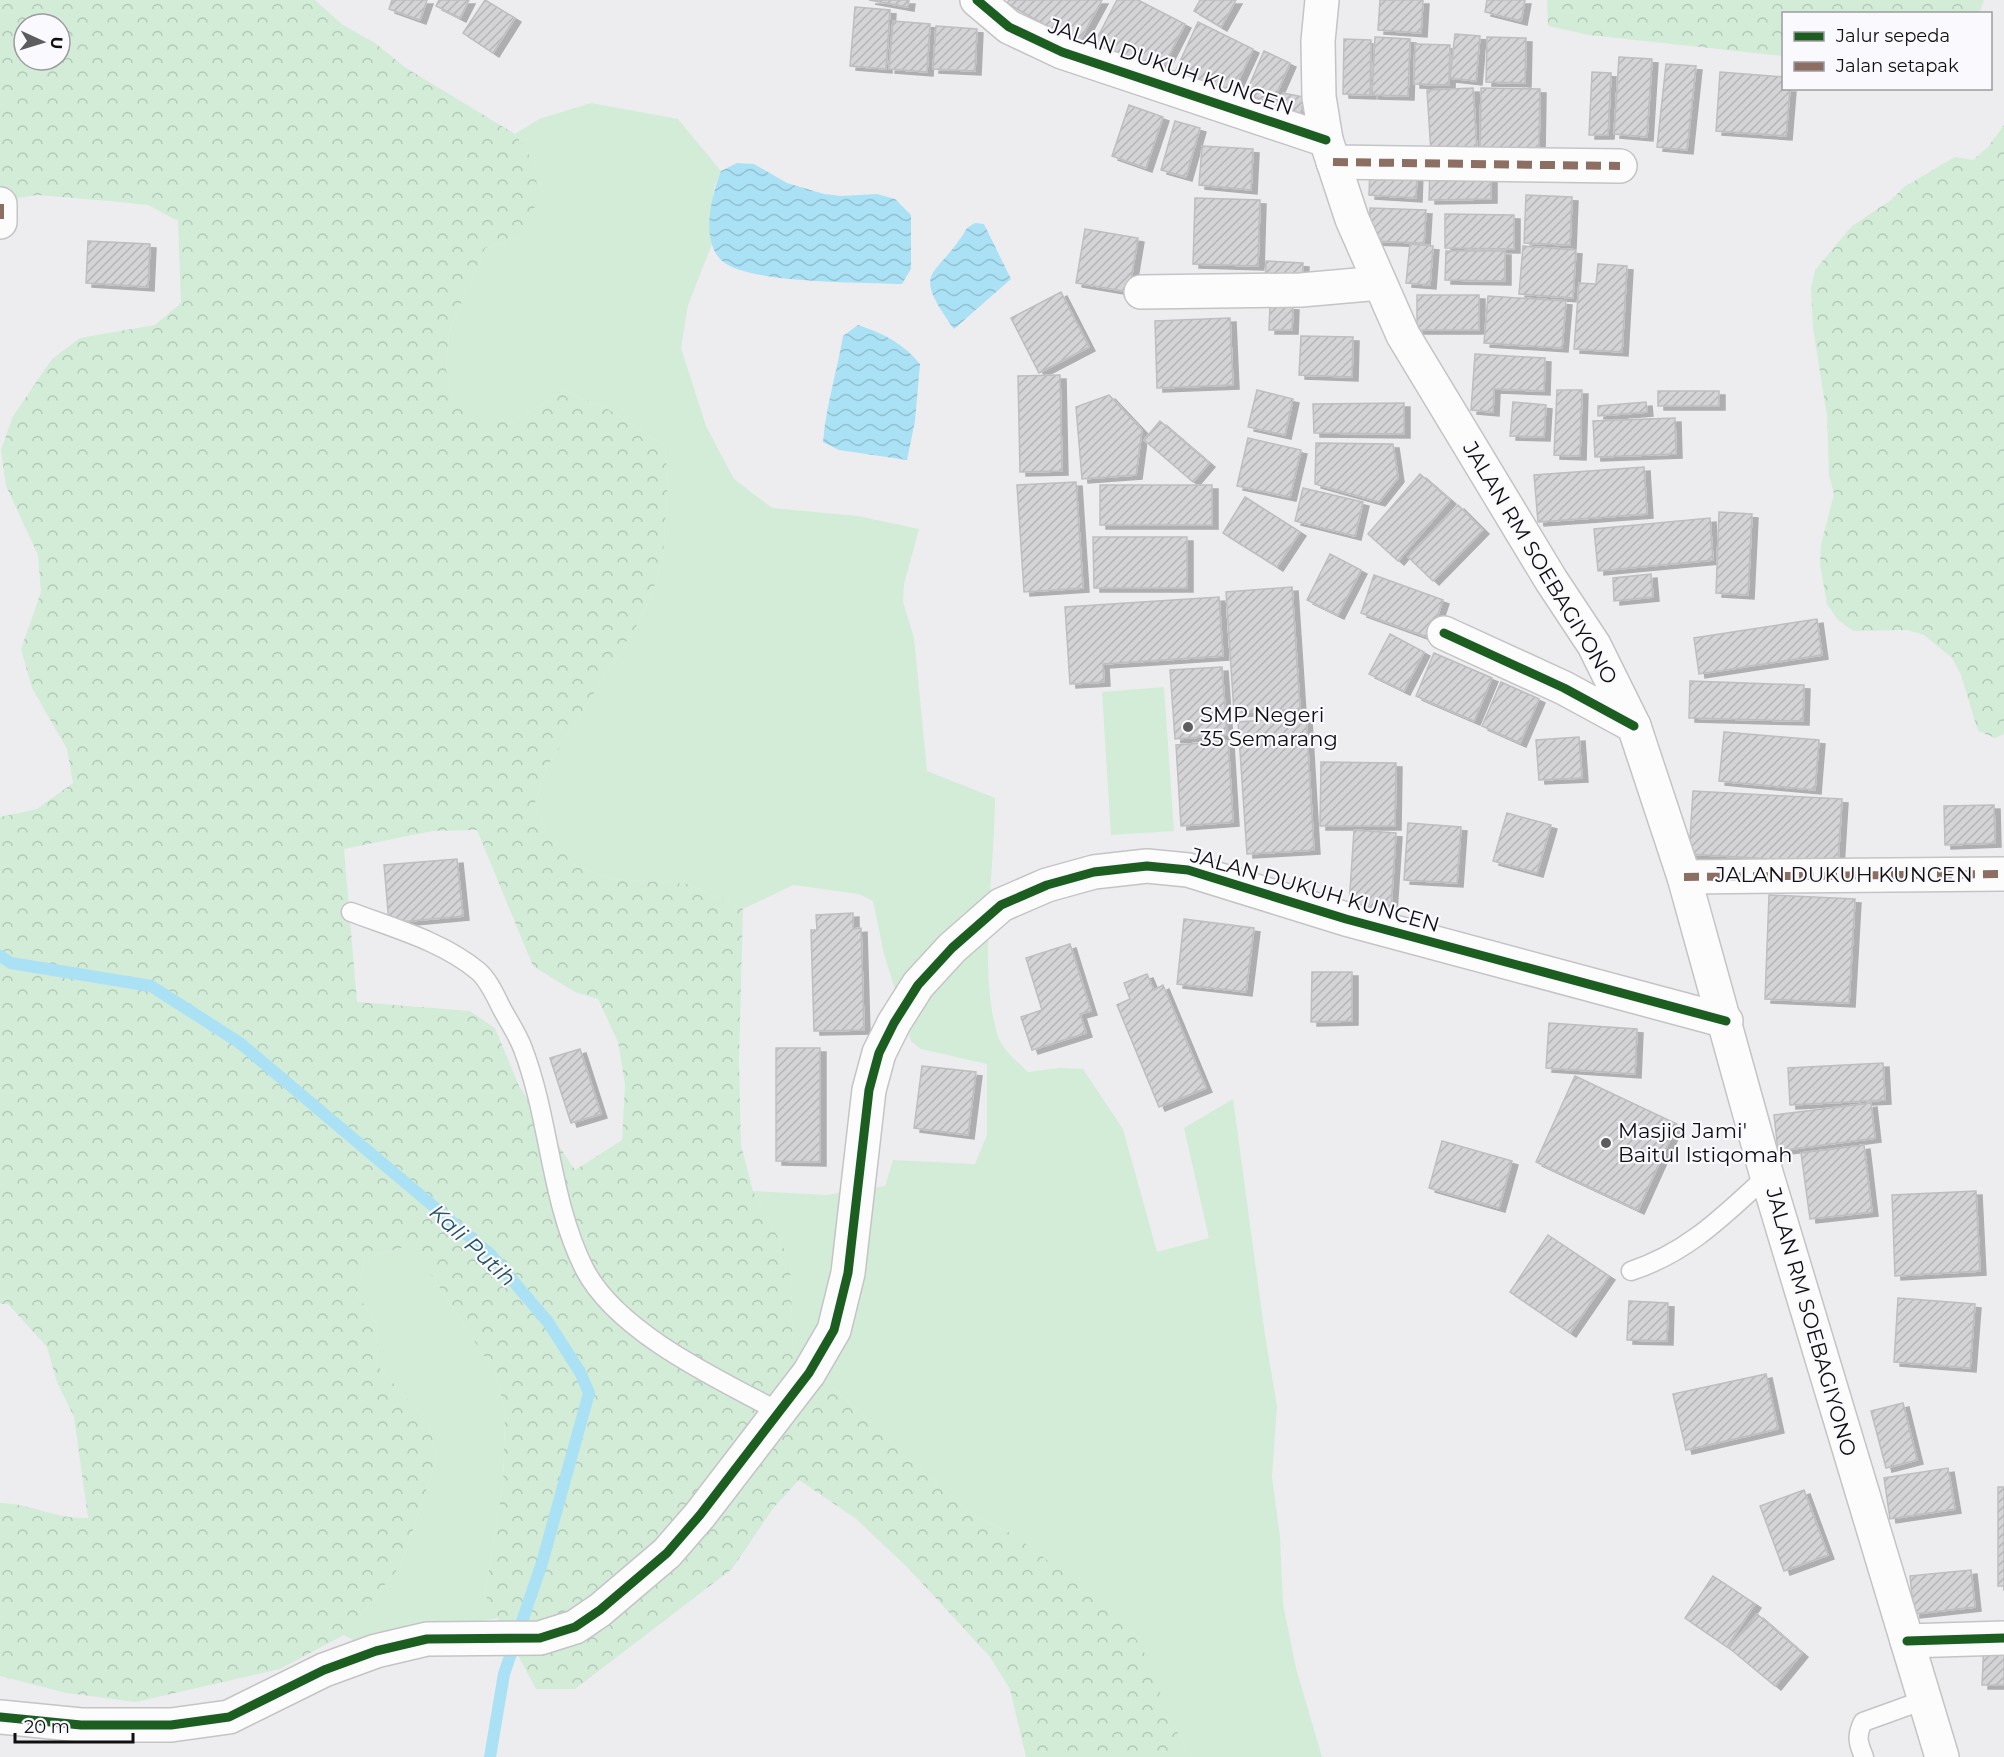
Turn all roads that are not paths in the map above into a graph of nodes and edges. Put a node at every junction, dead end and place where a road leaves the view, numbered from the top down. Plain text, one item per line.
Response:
1 (1322, 0) edge
2 (978, 1) edge
3 (1330, 151) junction
4 (1620, 166) dead end
5 (0, 204) edge
6 (0, 222) edge
7 (1380, 284) junction
8 (1142, 292) dead end
9 (1444, 633) dead end
10 (1634, 726) junction
11 (2004, 874) edge
12 (1684, 877) junction
13 (351, 912) dead end
14 (1726, 1021) junction
15 (1767, 1176) junction
16 (1631, 1270) dead end
17 (780, 1412) junction
18 (2004, 1638) edge
19 (1907, 1641) junction
20 (1923, 1700) junction
21 (0, 1717) edge
22 (1864, 1757) edge
23 (1942, 1757) edge

1 - 3 street, JALAN RM SOEBAGIYONO
2 - 3 street, JALAN DUKUH KUNCEN
3 - 4 street, JALAN DUKUH KUNCEN
3 - 7 street, JALAN RM SOEBAGIYONO
5 - 6 street
7 - 8 street
7 - 10 street, JALAN RM SOEBAGIYONO
9 - 10 street
10 - 12 street, JALAN RM SOEBAGIYONO
11 - 12 street, JALAN DUKUH KUNCEN
12 - 14 street, JALAN RM SOEBAGIYONO
13 - 17 lane
14 - 15 street, JALAN RM SOEBAGIYONO
14 - 17 street, JALAN DUKUH KUNCEN
15 - 16 lane
15 - 19 street, JALAN RM SOEBAGIYONO
17 - 21 street, JALAN DUKUH KUNCEN
18 - 19 street
19 - 20 street, JALAN RM SOEBAGIYONO
20 - 22 lane
20 - 23 street, JALAN RM SOEBAGIYONO

